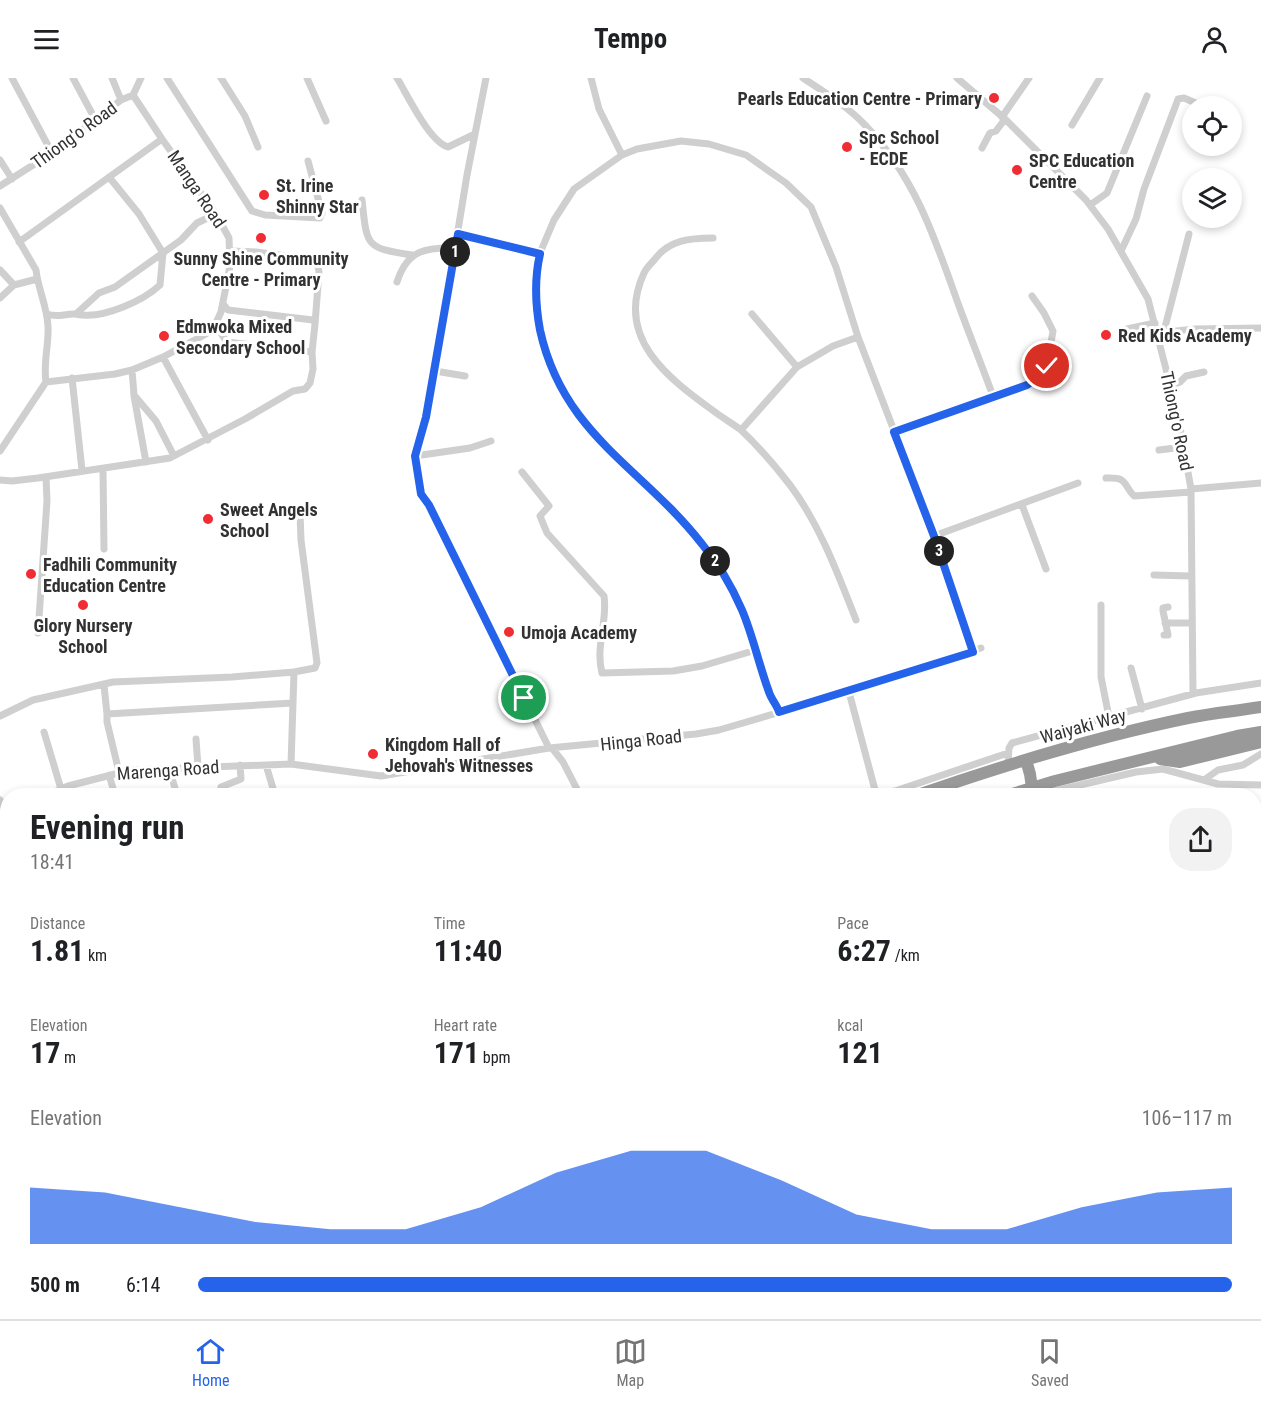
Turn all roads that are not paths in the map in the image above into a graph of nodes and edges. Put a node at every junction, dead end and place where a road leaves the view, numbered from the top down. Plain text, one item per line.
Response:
1 (12, 78) edge
2 (73, 78) edge
3 (112, 78) edge
4 (167, 78) edge
5 (222, 78) edge
6 (307, 78) edge
7 (398, 78) edge
8 (486, 78) edge
9 (591, 78) edge
10 (803, 78) edge
11 (957, 78) edge
12 (1029, 78) edge
13 (1100, 78) edge
14 (139, 79) edge
15 (133, 95) junction
16 (1147, 96) dead end
17 (1182, 98) edge
18 (121, 100) junction
19 (1004, 118) junction
20 (96, 121) junction
21 (326, 121) dead end
22 (1072, 125) dead end
23 (475, 134) junction
24 (162, 139) junction
25 (258, 147) dead end
26 (982, 148) dead end
27 (52, 153) junction
28 (622, 155) junction
29 (0, 160) edge
30 (308, 161) dead end
31 (109, 177) junction
32 (12, 179) junction
33 (0, 186) edge
34 (362, 200) dead end
35 (1090, 205) junction
36 (0, 208) edge
37 (216, 213) junction
38 (458, 234) junction
39 (1189, 234) dead end
40 (712, 238) dead end
41 (20, 242) junction
42 (456, 248) junction
43 (1121, 250) junction
44 (231, 251) junction
45 (163, 254) junction
46 (540, 254) junction
47 (412, 255) junction
48 (0, 270) edge
49 (37, 279) junction
50 (397, 282) dead end
51 (14, 285) junction
52 (1032, 296) dead end
53 (0, 298) edge
54 (223, 304) junction
55 (77, 313) junction
56 (47, 314) junction
57 (752, 314) dead end
58 (1155, 323) junction
59 (315, 324) junction
60 (214, 325) junction
61 (1261, 328) edge
62 (1127, 330) dead end
63 (1160, 332) junction
64 (858, 337) junction
65 (312, 352) junction
66 (163, 357) junction
67 (797, 367) junction
68 (132, 370) junction
69 (435, 371) junction
70 (1204, 372) dead end
71 (465, 376) dead end
72 (72, 378) junction
73 (46, 382) junction
74 (1170, 386) junction
75 (134, 394) junction
76 (993, 396) junction
77 (741, 430) junction
78 (894, 432) junction
79 (208, 440) junction
80 (3, 441) edge
81 (491, 441) dead end
82 (1184, 447) junction
83 (1159, 450) dead end
84 (0, 451) edge
85 (174, 456) junction
86 (415, 456) junction
87 (146, 462) junction
88 (103, 469) junction
89 (82, 470) junction
90 (522, 472) dead end
91 (46, 477) junction
92 (1107, 478) dead end
93 (0, 480) edge
94 (1078, 483) dead end
95 (1261, 483) edge
96 (1191, 491) junction
97 (1022, 505) junction
98 (300, 513) dead end
99 (934, 536) junction
100 (104, 549) dead end
101 (1046, 569) dead end
102 (1154, 575) dead end
103 (1191, 576) junction
104 (1101, 606) dead end
105 (1168, 607) dead end
106 (856, 620) dead end
107 (1165, 623) junction
108 (1192, 623) junction
109 (38, 633) dead end
110 (1164, 635) dead end
111 (981, 648) dead end
112 (756, 650) junction
113 (973, 652) junction
114 (1131, 668) dead end
115 (294, 672) junction
116 (1261, 683) edge
117 (104, 685) junction
118 (849, 692) junction
119 (1193, 694) junction
120 (293, 703) junction
121 (1261, 707) edge
122 (1142, 709) junction
123 (779, 712) junction
124 (107, 714) junction
125 (0, 716) edge
126 (1109, 717) junction
127 (44, 732) dead end
128 (1261, 732) edge
129 (196, 739) dead end
130 (1261, 742) edge
131 (550, 748) junction
132 (1261, 754) edge
133 (1154, 758) junction
134 (1008, 759) junction
135 (1026, 760) junction
136 (291, 764) junction
137 (240, 765) junction
138 (266, 765) junction
139 (198, 767) junction
140 (169, 768) junction
141 (119, 772) junction
142 (109, 775) junction
143 (1204, 780) junction
144 (1261, 785) edge
145 (221, 787) dead end
146 (61, 788) edge
147 (64, 788) edge
148 (113, 788) edge
149 (175, 788) edge
150 (272, 788) edge
151 (576, 788) edge
152 (874, 788) edge
153 (912, 788) edge
154 (936, 788) edge
155 (1034, 788) edge
156 (1046, 788) edge
157 (1051, 788) edge

1 - 27 street
2 - 20 street
3 - 18 street
4 - 30 street
5 - 25 street
6 - 21 street
7 - 23 street
8 - 23 street
9 - 28 street
10 - 76 street
11 - 19 street, Thiong'o Road
12 - 19 street
13 - 22 street
14 - 15 street, Thiong'o Road
15 - 18 street, Thiong'o Road
15 - 24 street, Manga Road
16 - 35 street
17 - 43 street
18 - 20 street, Thiong'o Road
19 - 26 street
19 - 35 street, Thiong'o Road
20 - 27 street, Thiong'o Road
23 - 38 street
24 - 31 street
24 - 37 street, Manga Road
27 - 32 street, Thiong'o Road
28 - 46 street
28 - 64 street
29 - 32 street
31 - 41 street
31 - 45 street
32 - 33 street, Thiong'o Road
34 - 47 street
35 - 43 street, Thiong'o Road
36 - 41 street
37 - 44 street, Manga Road
37 - 45 street
38 - 42 street
38 - 46 street
39 - 63 street
40 - 77 street
41 - 49 street
42 - 47 street
42 - 69 street
43 - 58 street, Thiong'o Road
44 - 54 street, Manga Road
44 - 59 street
45 - 55 street
45 - 55 street
46 - 112 street
47 - 50 street
48 - 51 street
49 - 51 street
49 - 56 street
51 - 53 street
52 - 76 street
54 - 59 street
54 - 60 street, Manga Road
55 - 56 street
56 - 73 street
57 - 67 street
58 - 62 street
58 - 63 street, Thiong'o Road
59 - 65 street
60 - 65 street
60 - 66 street
61 - 63 street
63 - 74 street, Thiong'o Road
64 - 67 street
64 - 78 street
65 - 79 street
66 - 68 street
66 - 79 street
67 - 77 street
68 - 72 street
68 - 75 street
69 - 71 street
69 - 86 street
70 - 74 street
72 - 73 street
72 - 89 street
73 - 80 street
74 - 82 street, Thiong'o Road
75 - 85 street
75 - 87 street
76 - 78 street
77 - 106 street
78 - 99 street
79 - 85 street
80 - 84 street
81 - 86 street
82 - 83 street
82 - 96 street, Thiong'o Road
85 - 87 street
86 - 131 street
87 - 88 street
88 - 89 street
88 - 100 street
89 - 91 street
90 - 112 street
91 - 93 street
91 - 109 street
92 - 96 street
94 - 97 street
95 - 96 street
96 - 103 street, Thiong'o Road
97 - 99 street
97 - 101 street
98 - 115 street
99 - 113 street
102 - 103 street
103 - 108 street, Thiong'o Road
104 - 126 street
105 - 107 street
107 - 108 street
107 - 110 street
108 - 119 street, Thiong'o Road
111 - 113 street, Hinga Road
112 - 123 street
113 - 118 street, Hinga Road
114 - 122 street
115 - 117 street
115 - 120 street
116 - 119 street
117 - 124 street
117 - 125 street
118 - 123 street, Hinga Road
118 - 152 street
119 - 122 street
120 - 124 street
120 - 136 street
121 - 135 highway, Waiyaki Way
122 - 126 street
123 - 131 street, Hinga Road
124 - 141 street
126 - 134 street
127 - 146 street
128 - 133 highway
129 - 139 street
130 - 133 highway
131 - 136 street, Hinga Road
131 - 151 street
132 - 143 street
133 - 156 highway
134 - 135 highway, Waiyaki Way
134 - 153 street
134 - 154 highway, Waiyaki Way
135 - 155 highway
136 - 138 street, Marenga Road
137 - 138 street, Marenga Road
137 - 139 street, Marenga Road
137 - 145 street
138 - 150 street
139 - 140 street, Marenga Road
140 - 141 street, Marenga Road
140 - 149 street
141 - 142 street, Marenga Road
142 - 147 street, Marenga Road
142 - 148 street
143 - 144 street
143 - 157 street

